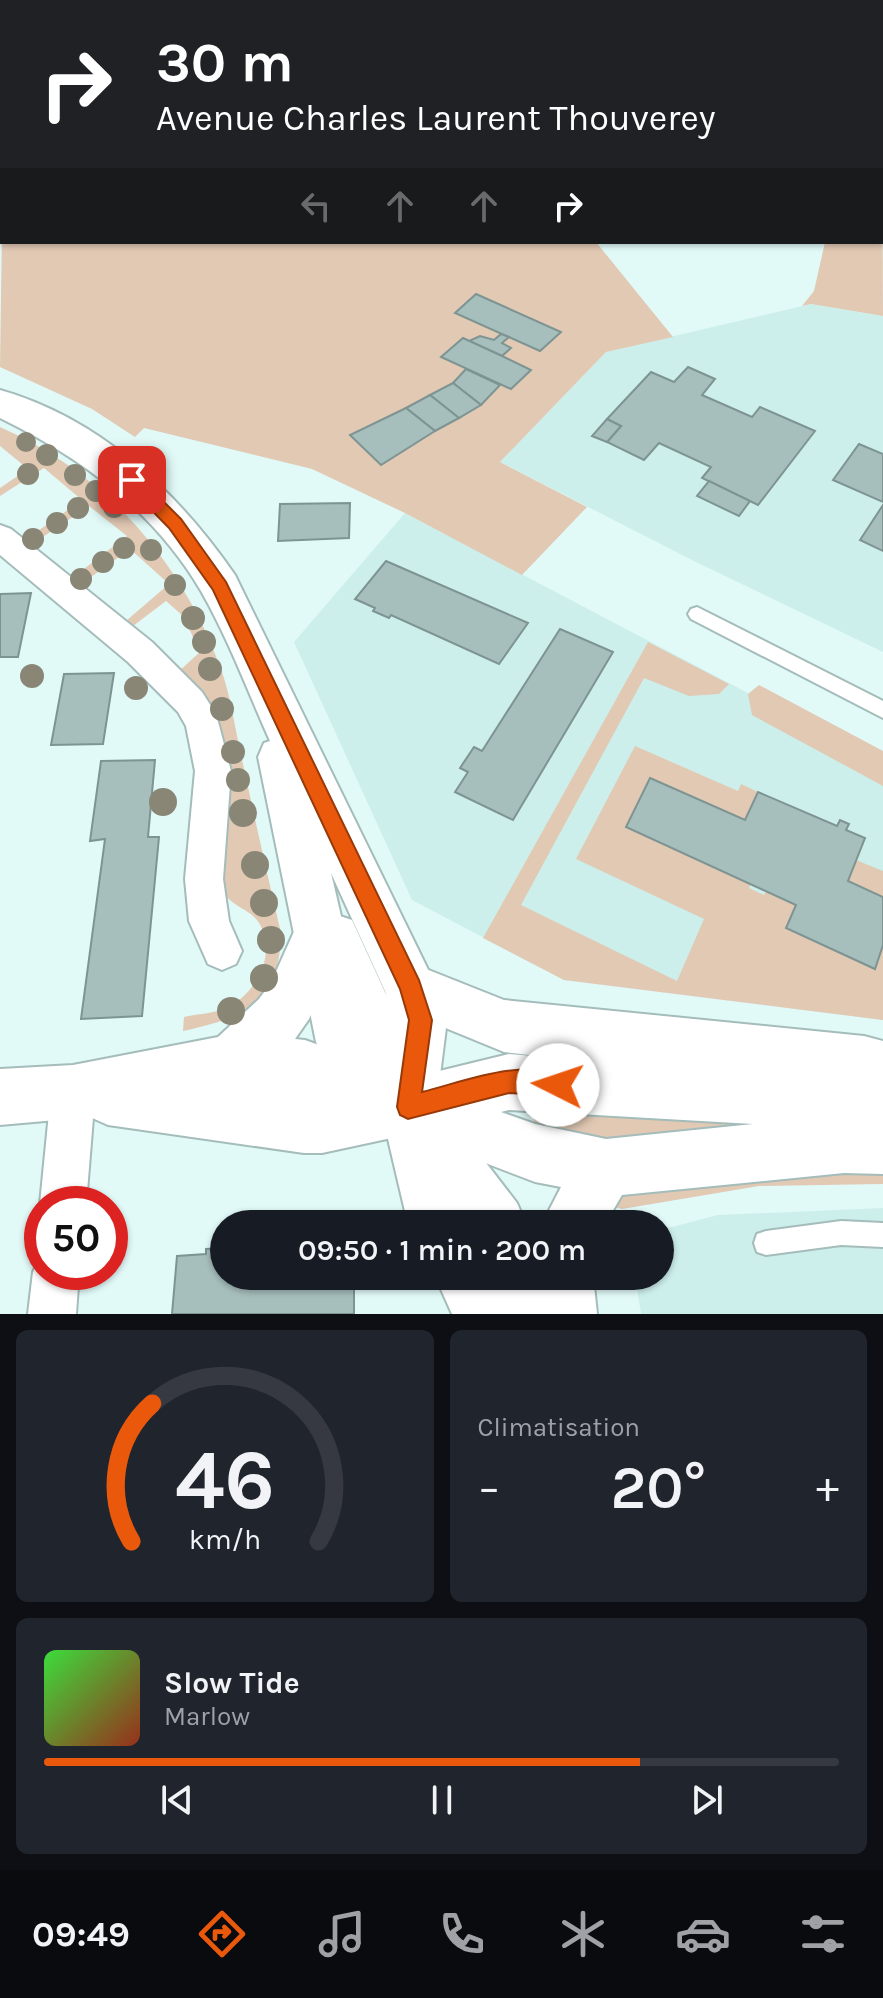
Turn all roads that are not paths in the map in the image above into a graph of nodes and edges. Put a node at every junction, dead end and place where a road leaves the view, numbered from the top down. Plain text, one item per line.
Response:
1 (0, 403) edge
2 (0, 537) edge
3 (697, 614) dead end
4 (265, 685) junction
5 (883, 710) edge
6 (306, 874) junction
7 (319, 933) junction
8 (222, 951) dead end
9 (411, 988) junction
10 (232, 1062) junction
11 (883, 1068) edge
12 (73, 1093) junction
13 (883, 1095) edge
14 (0, 1097) edge
15 (408, 1107) junction
16 (883, 1145) edge
17 (606, 1168) junction
18 (65, 1186) edge
19 (434, 1210) edge
20 (485, 1210) edge
21 (580, 1210) edge
22 (883, 1235) edge
23 (766, 1243) dead end
24 (54, 1290) edge
25 (473, 1290) edge
26 (530, 1290) edge
27 (564, 1290) edge
28 (52, 1314) edge
29 (486, 1314) edge
30 (543, 1314) edge
31 (566, 1314) edge

1 - 4 main road
2 - 8 street
3 - 5 lane
4 - 6 main road
4 - 9 main road
6 - 7 main road
6 - 15 main road
7 - 10 main road
7 - 15 main road
9 - 11 main road
9 - 15 main road
10 - 12 main road
10 - 15 main road
12 - 14 main road
12 - 15 main road
12 - 18 street
13 - 15 main road
15 - 17 main road
15 - 19 main road
15 - 20 main road
16 - 17 main road
17 - 21 main road
22 - 23 lane
24 - 28 street
25 - 29 main road
26 - 30 main road
27 - 31 main road

